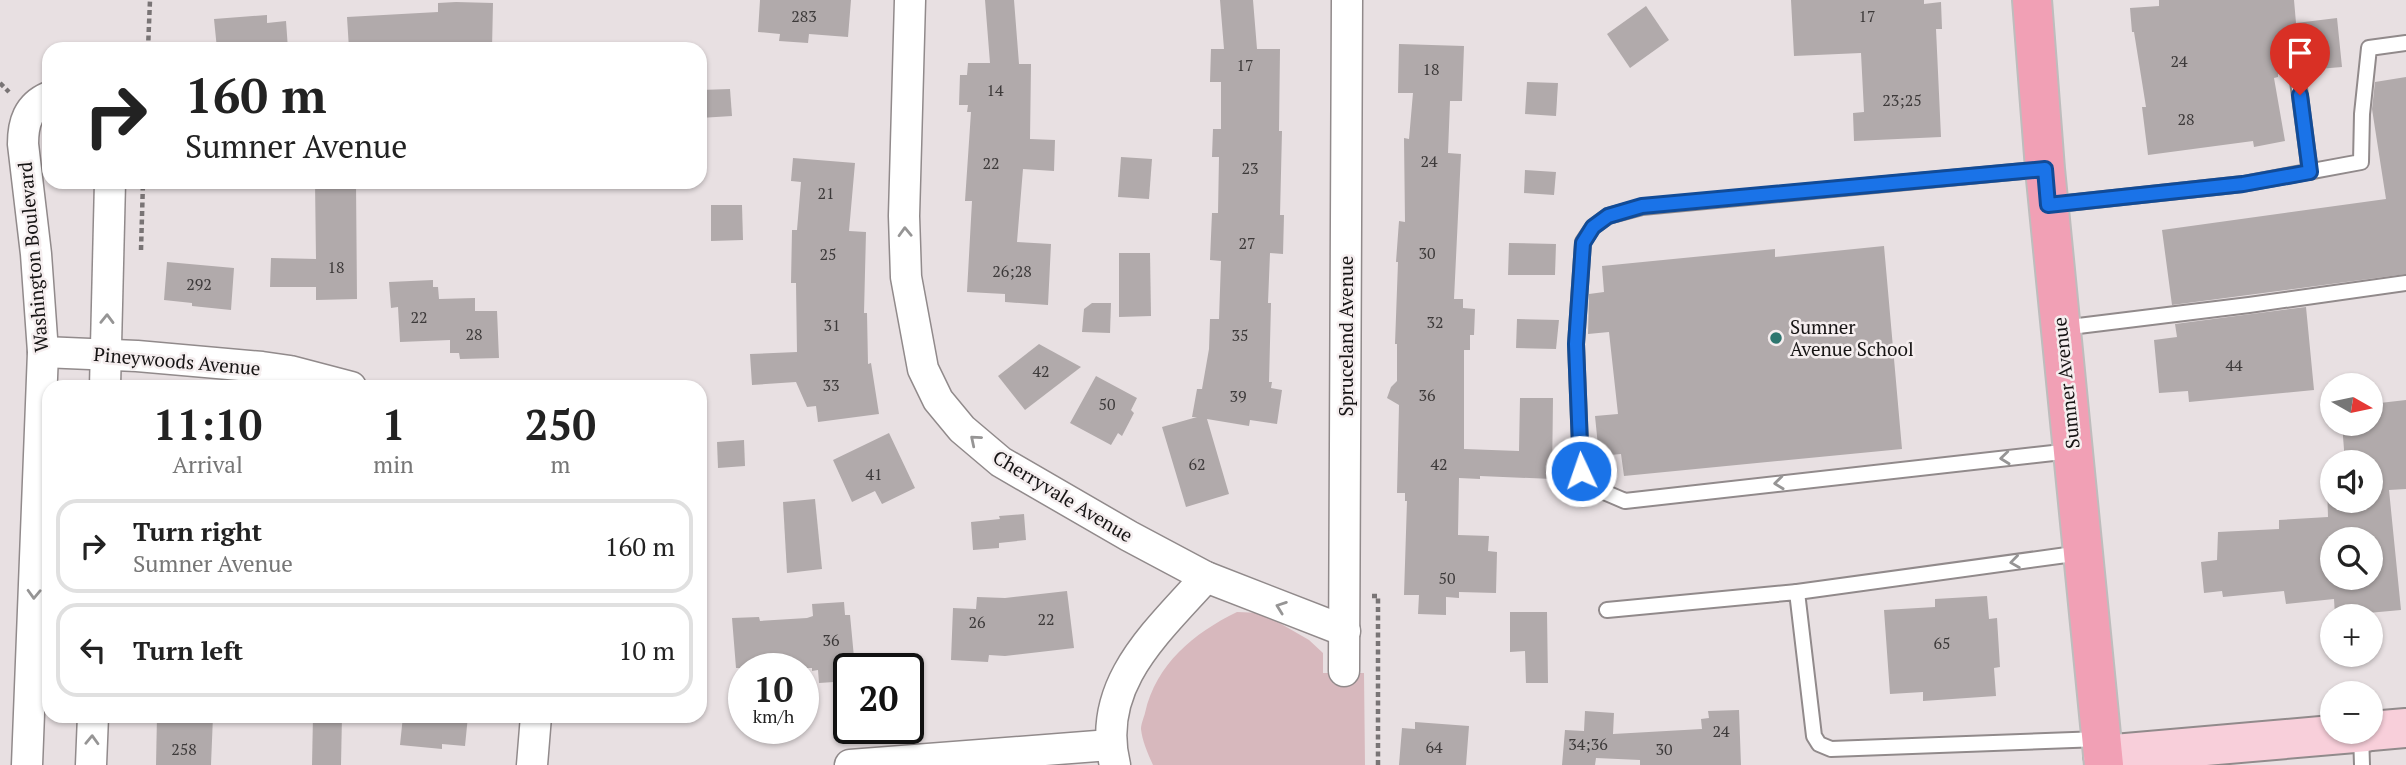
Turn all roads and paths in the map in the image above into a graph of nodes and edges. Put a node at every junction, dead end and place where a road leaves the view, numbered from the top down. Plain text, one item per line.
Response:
1 (150, 0) edge
2 (910, 0) edge
3 (1347, 0) edge
4 (2032, 0) edge
5 (148, 42) edge
6 (2293, 43) dead end
7 (2406, 43) edge
8 (42, 100) edge
9 (2310, 172) junction
10 (2047, 187) junction
11 (110, 189) edge
12 (2406, 283) edge
13 (2060, 328) junction
14 (43, 352) junction
15 (106, 354) junction
16 (105, 380) edge
17 (326, 380) edge
18 (2073, 451) junction
19 (2083, 552) junction
20 (1206, 577) junction
21 (1797, 592) junction
22 (1607, 610) dead end
23 (1345, 631) junction
24 (1344, 671) dead end
25 (93, 723) edge
26 (535, 723) edge
27 (2406, 728) edge
28 (2383, 730) edge
29 (2320, 735) edge
30 (2363, 744) edge
31 (2103, 753) edge
32 (1113, 755) edge
33 (27, 765) edge
34 (91, 765) edge
35 (532, 765) edge
36 (850, 765) edge
37 (2362, 765) edge

1 - 5 path
20 -> 2 street, Cherryvale Avenue
3 - 23 street, Spruceland Avenue
4 - 10 main road, Sumner Avenue
6 - 9 lane
7 - 9 lane
8 - 14 street, Washington Boulevard
9 - 10 lane
10 - 13 main road, Sumner Avenue
18 -> 10 lane
15 -> 11 street
12 - 13 lane
13 - 18 main road, Sumner Avenue
14 - 15 street, Pineywoods Avenue
14 -> 33 street, Washington Boulevard
15 - 16 street
15 - 17 street, Pineywoods Avenue
18 - 19 main road, Sumner Avenue
19 -> 21 lane
19 - 31 main road, Sumner Avenue
23 -> 20 street, Cherryvale Avenue
20 - 32 street
21 - 22 lane
21 - 31 lane
23 - 24 street, Spruceland Avenue
34 -> 25 street
26 - 35 street
27 - 28 street
29 - 31 street
30 - 37 lane
32 - 36 street

